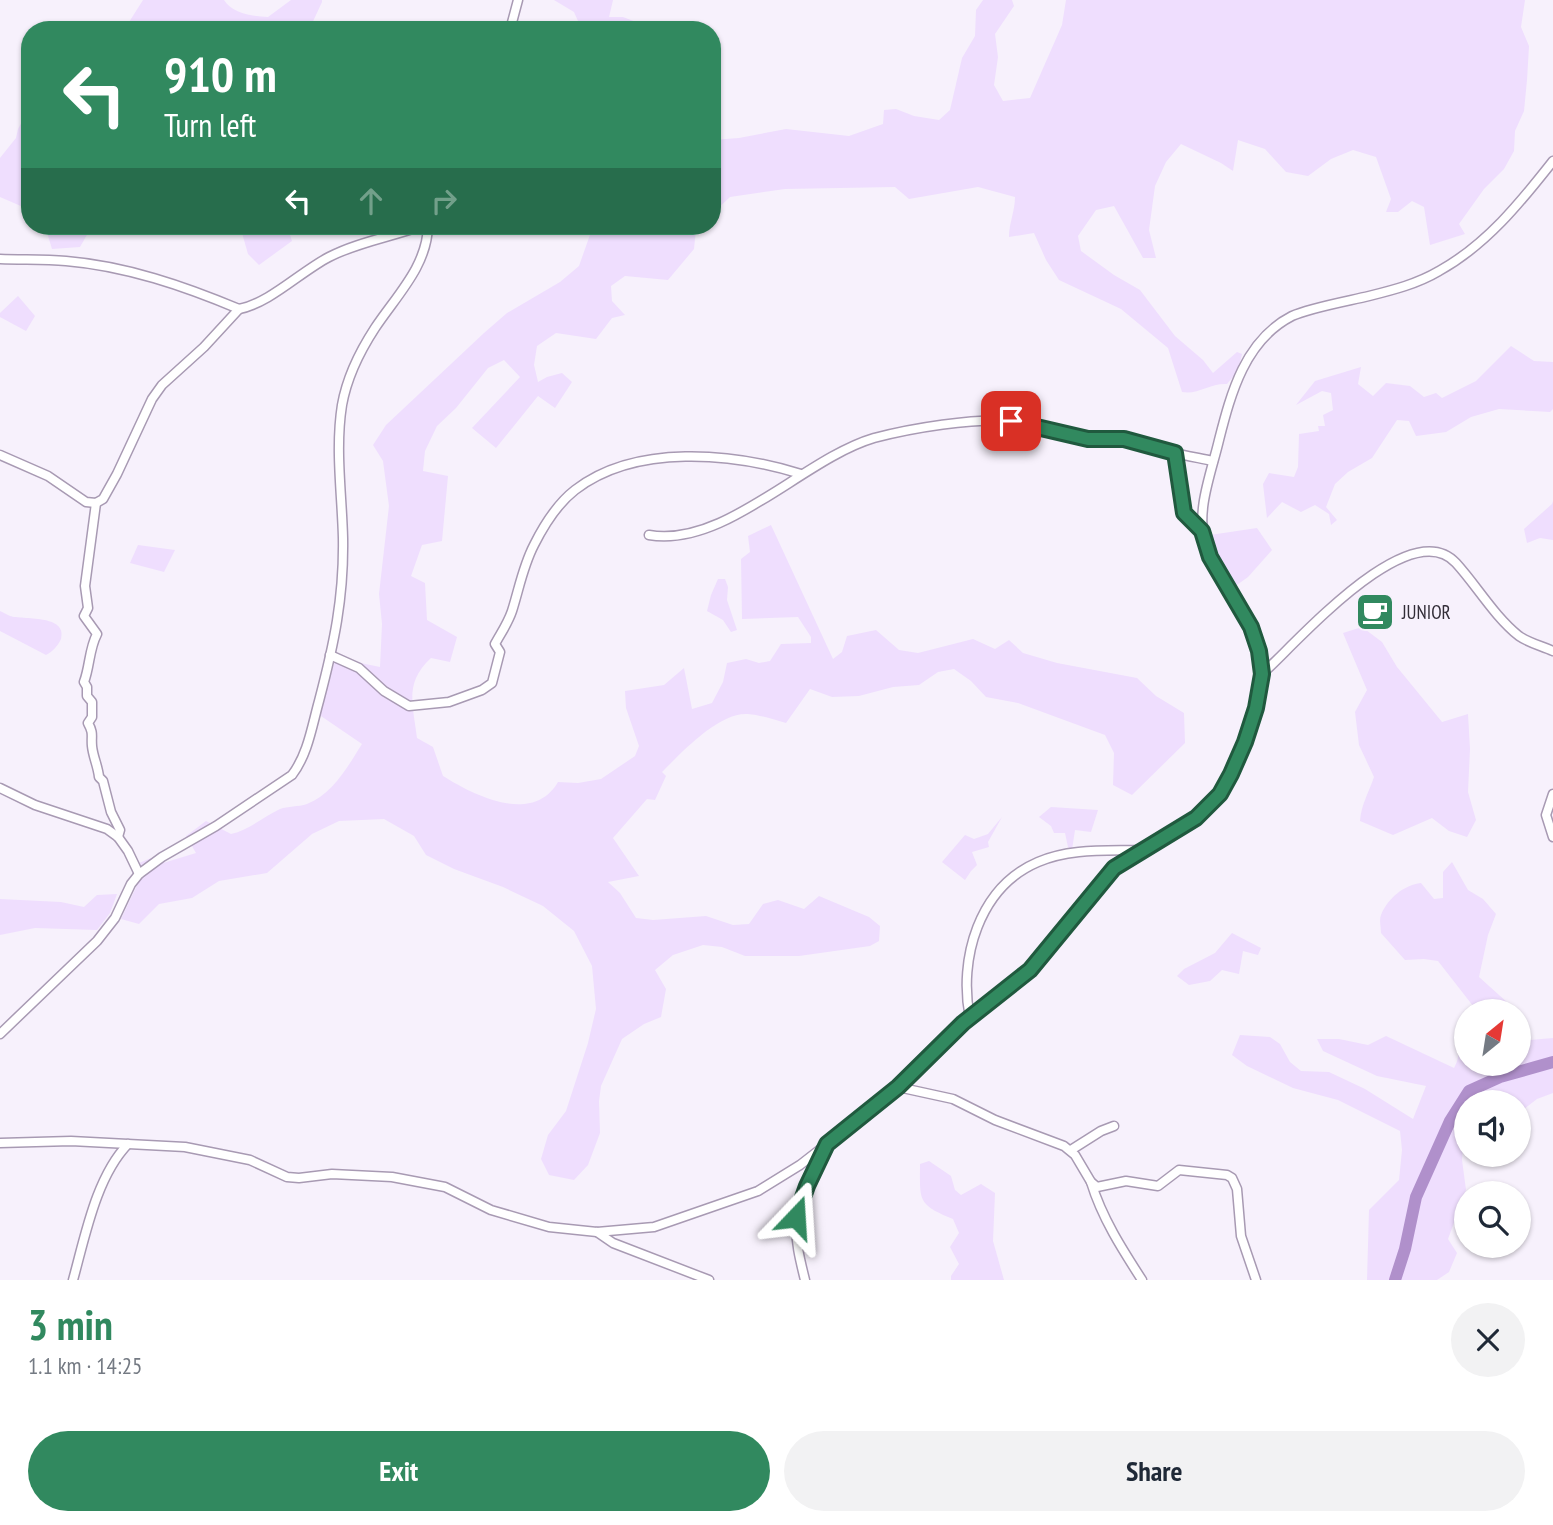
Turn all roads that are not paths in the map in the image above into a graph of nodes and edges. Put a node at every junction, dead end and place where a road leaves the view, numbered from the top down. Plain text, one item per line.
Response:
1 (518, 0) edge
2 (512, 21) edge
3 (1553, 161) edge
4 (389, 235) edge
5 (427, 235) edge
6 (0, 259) edge
7 (239, 309) junction
8 (1175, 453) junction
9 (0, 455) edge
10 (1213, 461) junction
11 (801, 474) junction
12 (96, 503) junction
13 (1202, 531) junction
14 (649, 535) dead end
15 (1553, 651) edge
16 (330, 655) junction
17 (1262, 674) junction
18 (0, 788) edge
19 (1553, 794) edge
20 (118, 837) junction
21 (1553, 837) edge
22 (1142, 850) junction
23 (139, 874) junction
24 (970, 1018) junction
25 (0, 1034) edge
26 (898, 1087) junction
27 (1114, 1126) dead end
28 (0, 1143) edge
29 (128, 1144) junction
30 (827, 1144) junction
31 (1070, 1150) junction
32 (1091, 1182) junction
33 (597, 1232) junction
34 (73, 1280) edge
35 (709, 1280) edge
36 (805, 1280) edge
37 (1142, 1280) edge
38 (1256, 1280) edge

1 - 2 street
3 - 10 street
4 - 7 street
5 - 16 street
6 - 7 street
7 - 12 street
8 - 10 street
8 - 11 street
8 - 13 street
9 - 12 street
10 - 13 street
11 - 14 street
11 - 16 street
12 - 20 street
13 - 17 street
15 - 17 street
16 - 23 street
17 - 22 street
18 - 20 street
19 - 21 street
20 - 23 street
22 - 24 street
22 - 24 street
23 - 25 street
24 - 26 street
26 - 30 street
26 - 31 street
27 - 31 street
28 - 29 street
29 - 33 street
29 - 34 street
30 - 33 street
30 - 36 street
31 - 32 street
32 - 37 street
32 - 38 street
33 - 35 street

